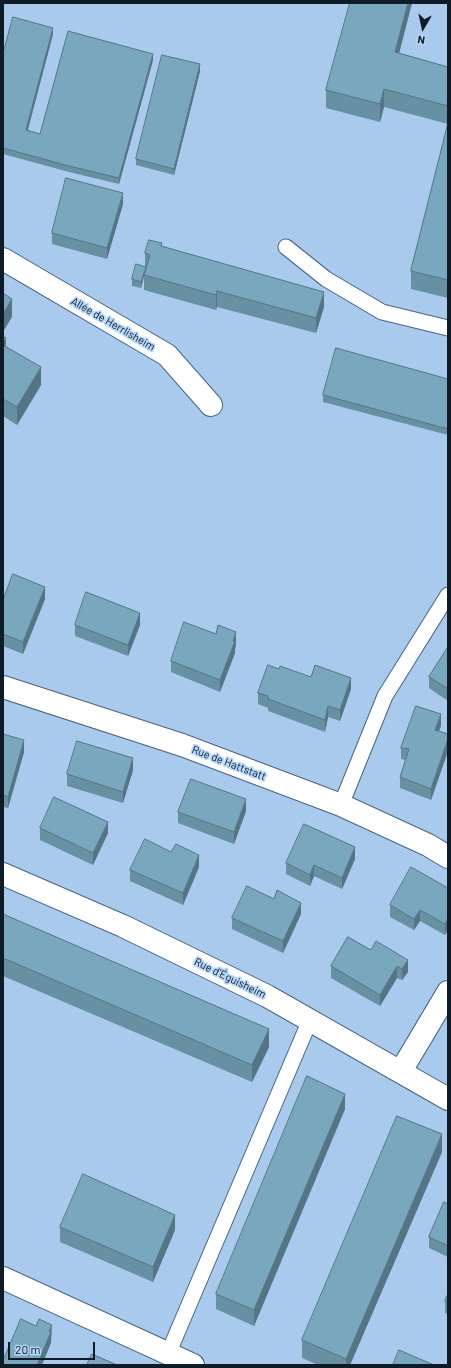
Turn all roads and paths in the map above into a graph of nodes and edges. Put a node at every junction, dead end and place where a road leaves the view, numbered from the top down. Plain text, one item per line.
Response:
1 (286, 247) dead end
2 (3, 259) edge
3 (448, 328) edge
4 (211, 405) dead end
5 (448, 596) edge
6 (3, 686) edge
7 (341, 805) junction
8 (448, 857) edge
9 (3, 874) edge
10 (448, 992) edge
11 (310, 1020) junction
12 (401, 1071) junction
13 (448, 1099) edge
14 (3, 1278) edge
15 (168, 1354) junction
16 (193, 1365) edge

1 - 3 lane
2 - 4 street, Allée de Herrlisheim
5 - 7 lane
6 - 7 street, Rue de Hattstatt
7 - 8 street, Rue de Hattstatt
9 - 11 street, Rue d'Éguisheim
10 - 12 street
11 - 12 street, Rue d'Éguisheim
11 - 15 lane
12 - 13 street, Rue d'Éguisheim
14 - 15 street
15 - 16 street

